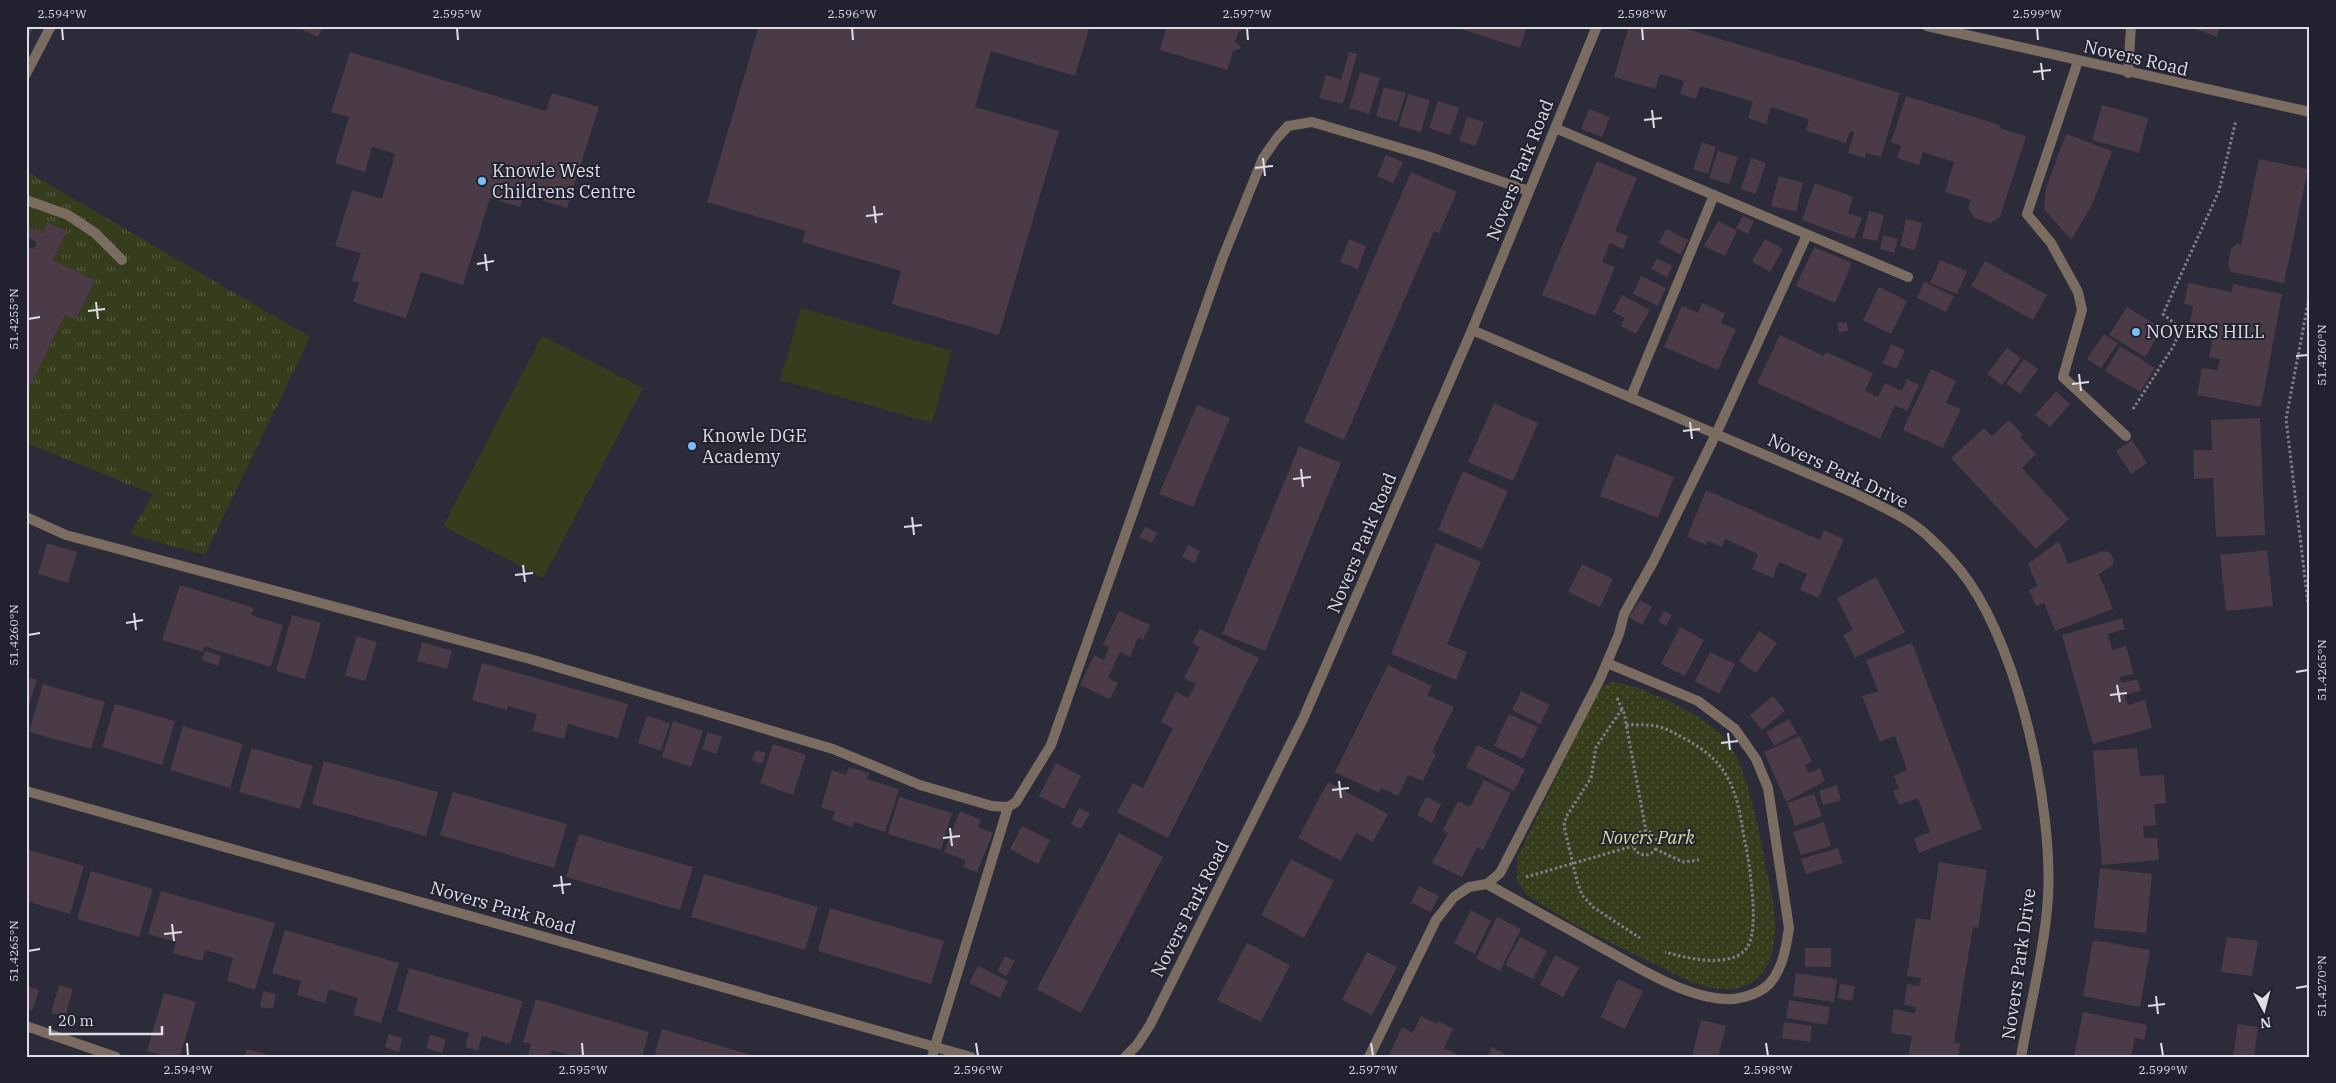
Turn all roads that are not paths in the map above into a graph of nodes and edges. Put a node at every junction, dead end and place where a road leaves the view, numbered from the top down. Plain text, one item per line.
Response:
1 (51, 26) edge
2 (1597, 26) edge
3 (1927, 26) edge
4 (2131, 26) edge
5 (2078, 61) junction
6 (2128, 73) junction
7 (26, 74) edge
8 (2310, 112) edge
9 (1555, 128) junction
10 (1529, 191) junction
11 (1714, 195) junction
12 (26, 200) edge
13 (1807, 235) junction
14 (122, 260) dead end
15 (1908, 277) dead end
16 (1472, 330) junction
17 (1632, 397) junction
18 (2123, 433) road end
19 (1716, 434) junction
20 (26, 517) edge
21 (1607, 663) junction
22 (26, 791) edge
23 (1008, 807) junction
24 (1489, 885) junction
25 (26, 1026) edge
26 (933, 1052) edge
27 (116, 1057) edge
28 (971, 1057) edge
29 (1125, 1057) edge
30 (1369, 1057) edge
31 (2021, 1057) edge

1 - 7 street
2 - 9 street, Novers Park Road
3 - 5 street, Novers Road
4 - 6 street
5 - 6 street, Novers Road
5 - 18 street
6 - 8 street, Novers Road
9 - 10 street, Novers Park Road
9 - 11 street
10 - 16 street, Novers Park Road
10 - 23 street
11 - 13 street
11 - 17 street
12 - 14 street
13 - 15 street
13 - 19 street
16 - 17 street, Novers Park Drive
16 - 29 street, Novers Park Road
17 - 19 street, Novers Park Drive
19 - 21 street
19 - 31 street, Novers Park Drive
20 - 23 street
21 - 24 street
21 - 24 street
22 - 26 street, Novers Park Road
23 - 26 street
24 - 30 street
25 - 27 street
26 - 28 street, Novers Park Road

